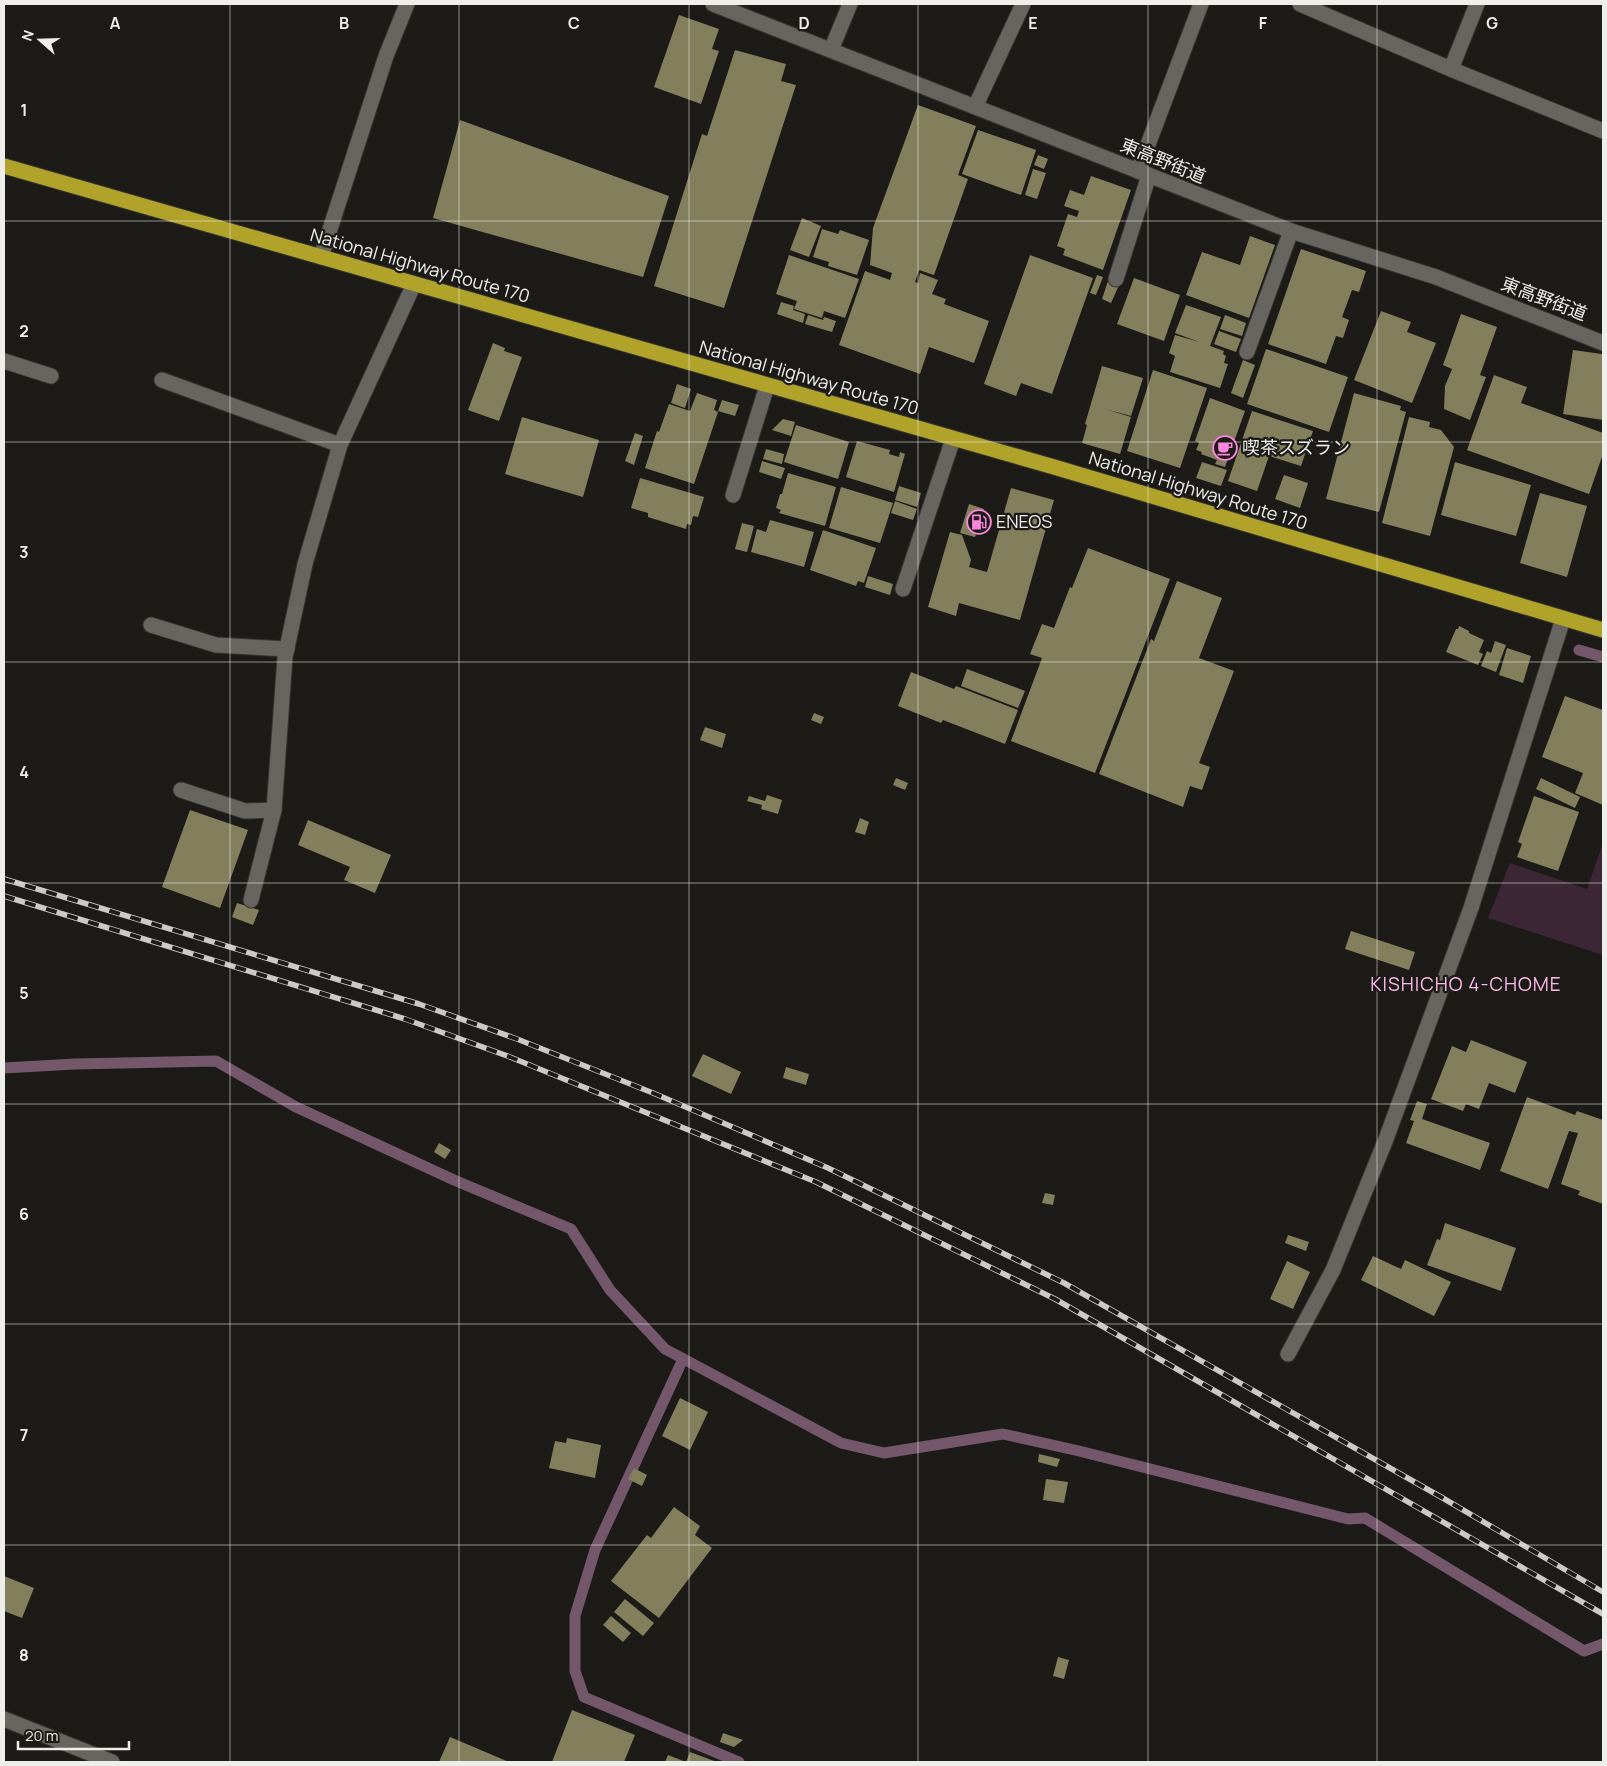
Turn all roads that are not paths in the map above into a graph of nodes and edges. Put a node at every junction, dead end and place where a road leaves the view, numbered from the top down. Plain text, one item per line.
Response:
1 (407, 4) edge
2 (713, 4) edge
3 (850, 4) edge
4 (1022, 4) edge
5 (1201, 4) edge
6 (1300, 4) edge
7 (1477, 4) edge
8 (831, 50) junction
9 (1451, 69) junction
10 (975, 107) junction
11 (1603, 131) edge
12 (4, 166) edge
13 (1144, 173) junction
14 (1291, 231) junction
15 (321, 257) junction
16 (1116, 279) dead end
17 (414, 284) junction
18 (1603, 343) edge
19 (1247, 352) dead end
20 (4, 361) edge
21 (51, 376) dead end
22 (162, 380) dead end
23 (767, 386) junction
24 (954, 439) junction
25 (340, 445) junction
26 (733, 495) dead end
27 (903, 589) dead end
28 (1563, 619) junction
29 (151, 625) dead end
30 (1603, 630) edge
31 (287, 649) junction
32 (181, 790) dead end
33 (274, 810) junction
34 (251, 900) dead end
35 (1288, 1354) dead end
36 (4, 1719) edge
37 (112, 1762) edge

1 - 15 street
2 - 8 street, 東高野街道
3 - 8 street
4 - 10 street
5 - 13 street
6 - 9 street
7 - 9 street
8 - 10 street, 東高野街道
9 - 11 street
10 - 13 street, 東高野街道
12 - 15 highway, National Highway Route 170
13 - 14 street, 東高野街道
13 - 16 street
14 - 18 street, 東高野街道
14 - 19 street
15 - 17 highway, National Highway Route 170
17 - 23 highway, National Highway Route 170
17 - 25 street
20 - 21 street
22 - 25 street
23 - 24 highway, National Highway Route 170
23 - 26 street
24 - 27 street
24 - 28 highway, National Highway Route 170
25 - 31 street
28 - 30 highway, National Highway Route 170
28 - 35 street
29 - 31 street
31 - 33 street
32 - 33 street
33 - 34 street
36 - 37 street

